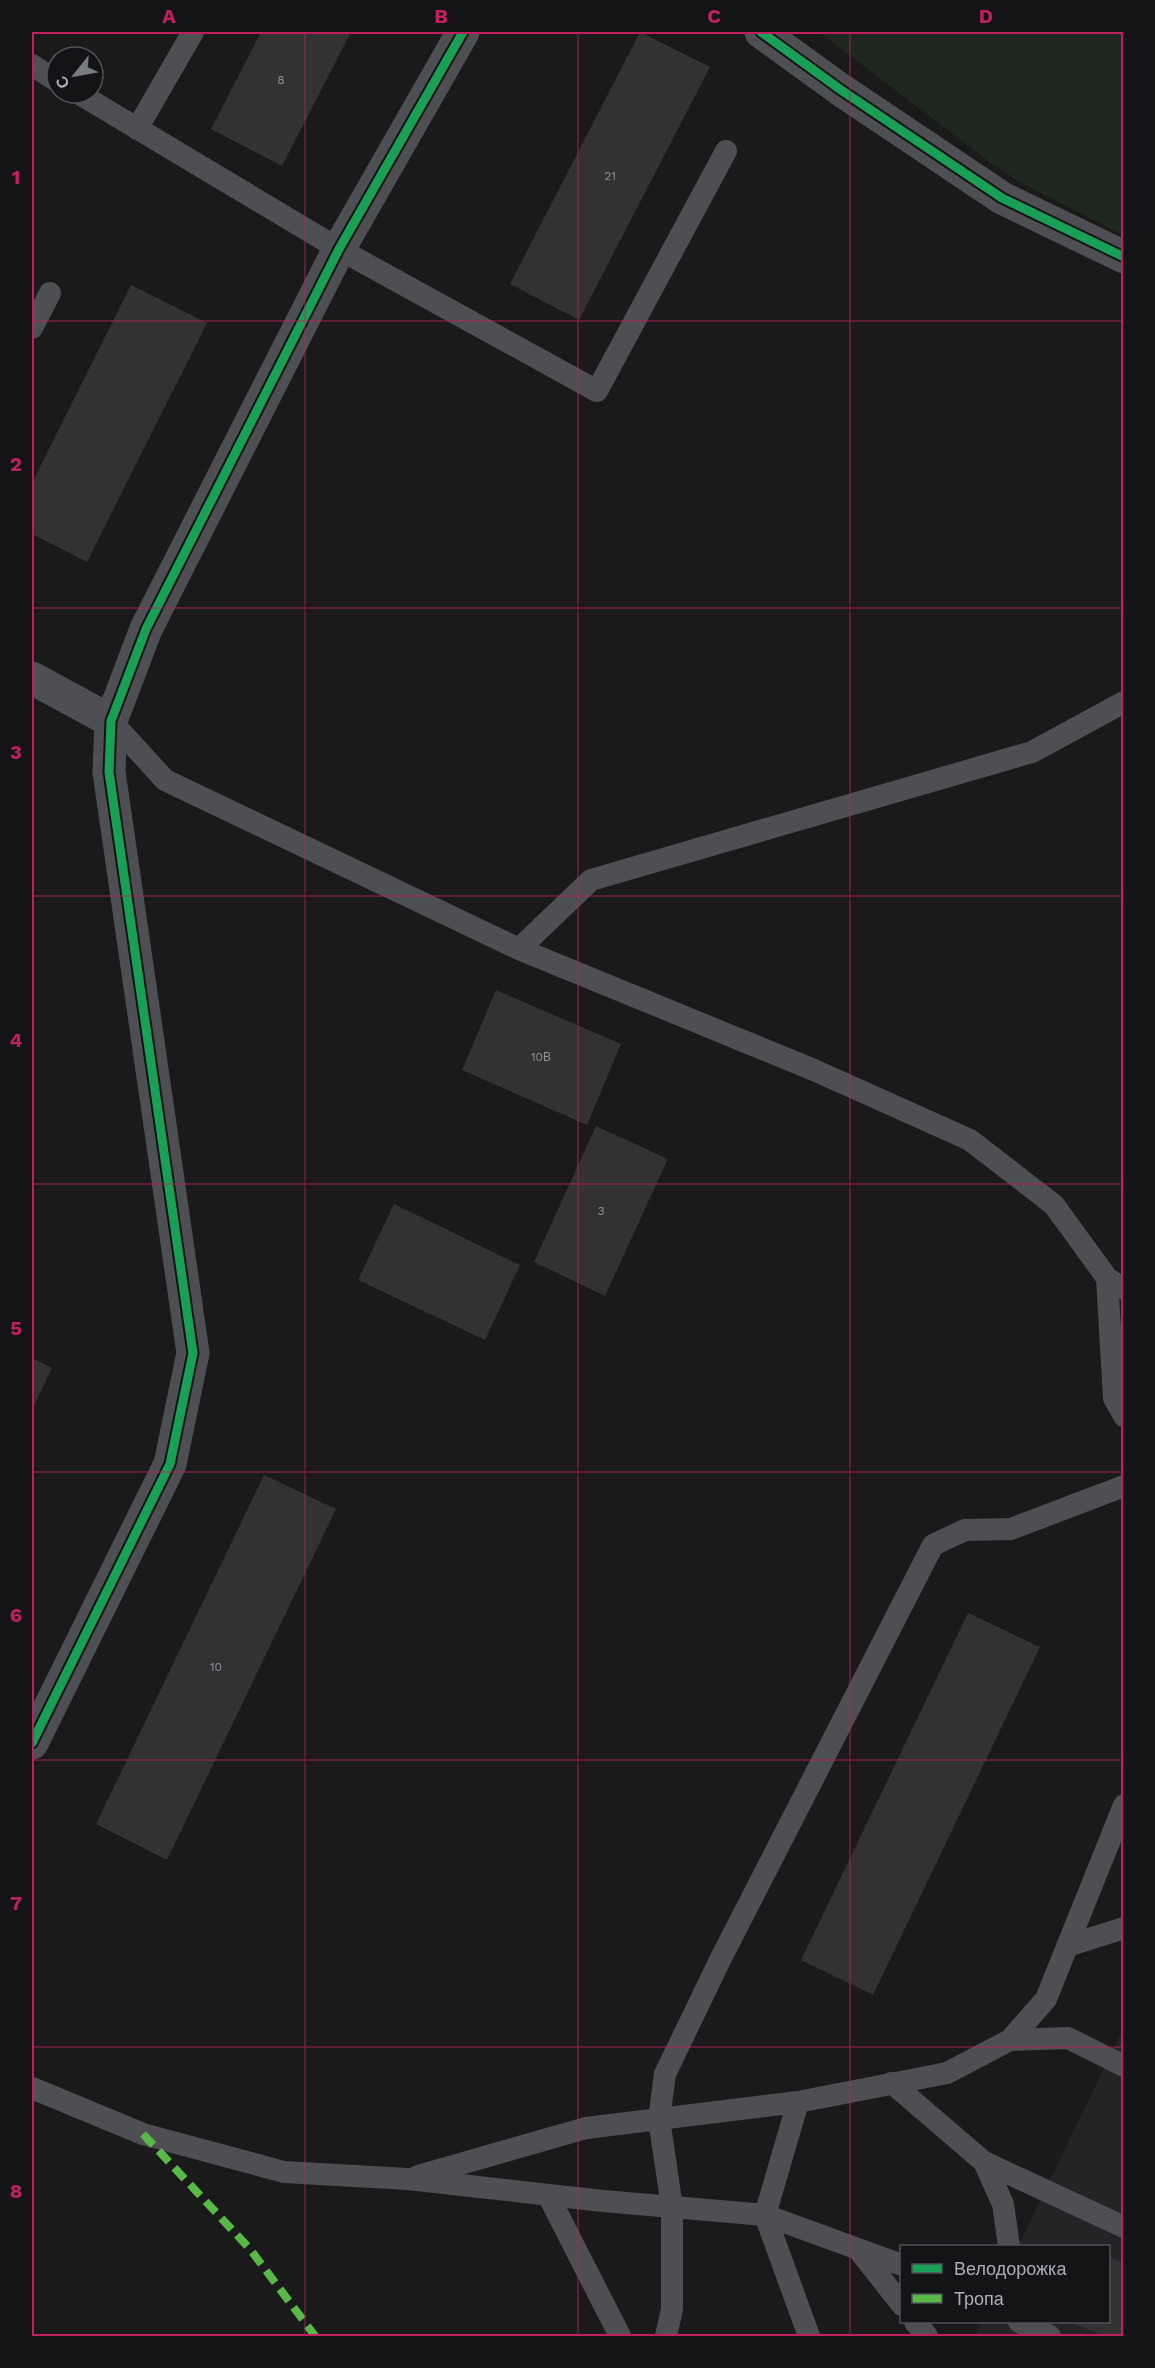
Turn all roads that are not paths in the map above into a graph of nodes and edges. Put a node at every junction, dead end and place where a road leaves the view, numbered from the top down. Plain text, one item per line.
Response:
1 (193, 32) edge
2 (464, 32) edge
3 (761, 32) edge
4 (32, 65) edge
5 (45, 73) edge
6 (98, 105) edge
7 (137, 129) junction
8 (726, 151) dead end
9 (339, 249) junction
10 (1124, 257) edge
11 (50, 293) dead end
12 (32, 328) edge
13 (32, 678) edge
14 (1124, 702) edge
15 (111, 721) junction
16 (519, 949) junction
17 (1115, 1283) edge
18 (1124, 1416) edge
19 (1124, 1486) edge
20 (32, 1743) edge
21 (1122, 1810) edge
22 (1124, 1928) edge
23 (1067, 1946) junction
24 (1010, 2040) junction
25 (1124, 2066) edge
26 (892, 2083) junction
27 (32, 2088) edge
28 (798, 2102) junction
29 (659, 2119) junction
30 (984, 2162) junction
31 (408, 2179) junction
32 (548, 2195) junction
33 (672, 2207) junction
34 (765, 2215) junction
35 (1124, 2227) edge
36 (1009, 2245) edge
37 (857, 2249) junction
38 (900, 2264) edge
39 (900, 2303) edge
40 (916, 2323) edge
41 (1021, 2323) edge
42 (620, 2337) edge
43 (666, 2337) edge
44 (809, 2337) edge
45 (927, 2337) edge
46 (1050, 2337) edge

1 - 7 lane
2 - 9 street
3 - 10 street
4 - 5 lane
6 - 7 lane
7 - 9 lane
8 - 9 lane
9 - 15 street
11 - 12 lane
13 - 15 street
14 - 16 lane
15 - 16 lane
15 - 20 street
16 - 17 lane
17 - 18 lane
19 - 29 lane
21 - 23 lane
22 - 23 lane
23 - 24 lane
24 - 25 lane
24 - 26 lane
26 - 28 lane
26 - 30 lane
27 - 31 lane
28 - 29 lane
28 - 34 lane
29 - 31 lane
29 - 33 lane
30 - 35 lane
30 - 36 lane
31 - 32 lane
32 - 33 lane
32 - 42 lane
33 - 34 lane
33 - 43 lane
34 - 37 lane
34 - 44 lane
37 - 38 lane
37 - 39 lane
40 - 45 lane
41 - 46 lane

